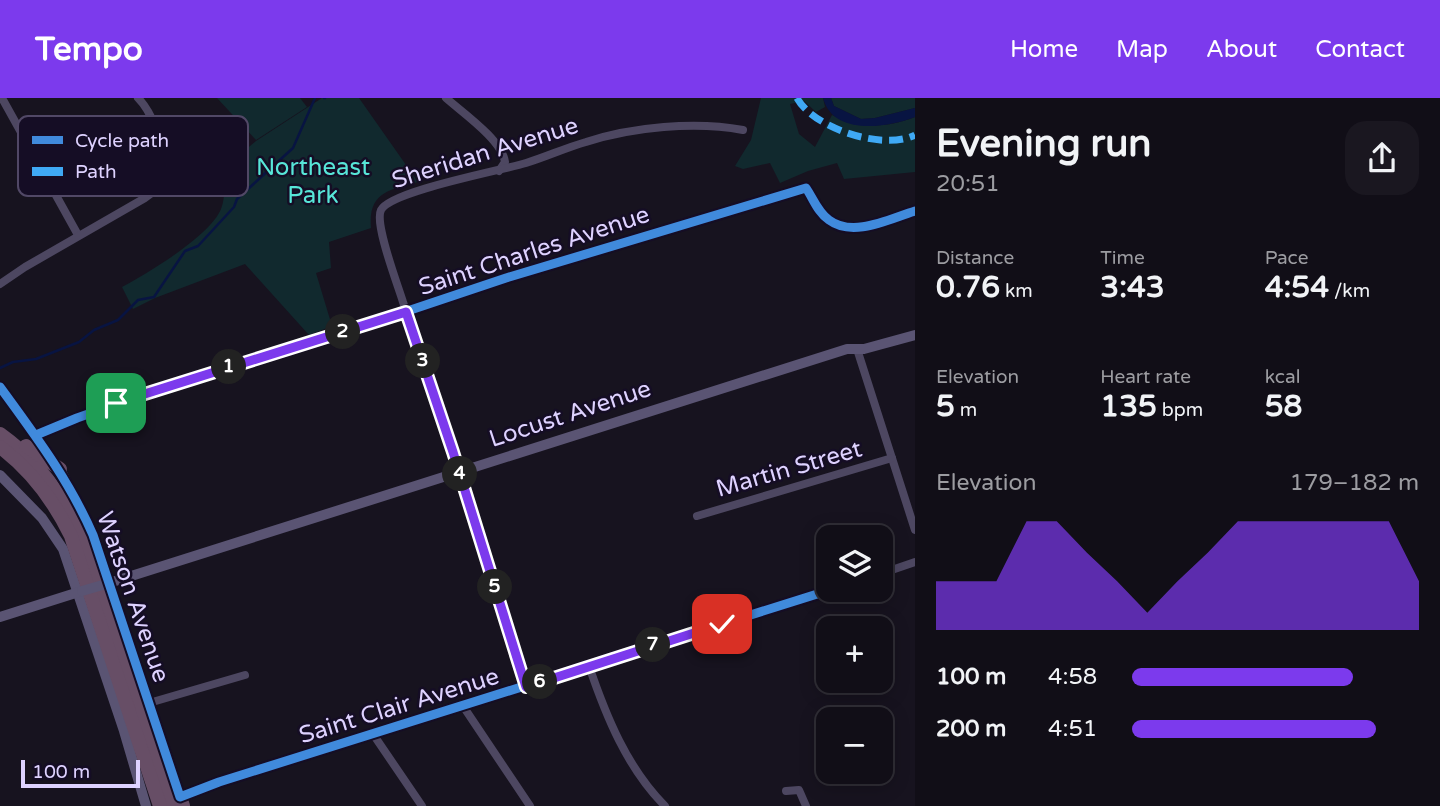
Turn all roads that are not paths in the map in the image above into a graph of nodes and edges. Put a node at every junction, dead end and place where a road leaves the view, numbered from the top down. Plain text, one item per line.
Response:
1 (2, 98) edge
2 (138, 98) edge
3 (451, 99) edge
4 (150, 116) edge
5 (18, 127) edge
6 (743, 131) dead end
7 (499, 171) junction
8 (56, 196) edge
9 (147, 196) edge
10 (915, 211) edge
11 (78, 235) junction
12 (0, 284) edge
13 (406, 312) junction
14 (915, 335) edge
15 (857, 349) junction
16 (0, 387) edge
17 (0, 433) edge
18 (36, 435) junction
19 (0, 447) edge
20 (892, 458) junction
21 (60, 470) junction
22 (459, 472) junction
23 (0, 475) edge
24 (697, 516) dead end
25 (915, 530) edge
26 (915, 562) edge
27 (893, 570) edge
28 (108, 584) junction
29 (80, 592) junction
30 (816, 594) edge
31 (0, 617) edge
32 (590, 666) junction
33 (245, 675) dead end
34 (526, 687) junction
35 (149, 704) junction
36 (463, 706) junction
37 (373, 734) junction
38 (786, 792) dead end
39 (179, 803) edge
40 (146, 806) edge
41 (160, 806) edge
42 (422, 806) edge
43 (530, 806) edge
44 (665, 806) edge
45 (806, 806) edge

1 - 5 street
2 - 4 street
3 - 7 street
6 - 7 street, Sheridan Avenue
7 - 13 street, Sheridan Avenue
8 - 11 street
9 - 11 street
10 - 13 street, Saint Charles Avenue
11 - 12 street
13 - 18 street, Saint Charles Avenue
13 - 22 street
14 - 15 street, Locust Avenue
15 - 20 street
15 - 22 street, Locust Avenue
16 - 18 street, Watson Avenue
17 - 21 highway
17 - 39 highway
18 - 21 street, Watson Avenue
19 - 41 highway
20 - 24 street, Martin Street
20 - 25 street
21 - 28 street, Watson Avenue
22 - 28 street, Locust Avenue
22 - 34 street
23 - 29 street
26 - 27 street
28 - 29 street, Locust Avenue, bridge
28 - 35 street, Watson Avenue
29 - 31 street, Locust Avenue
29 - 40 street
30 - 32 street, Saint Clair Avenue
32 - 34 street, Saint Clair Avenue
32 - 44 street
33 - 35 street
34 - 36 street, Saint Clair Avenue
35 - 39 street, Watson Avenue
36 - 37 street, Saint Clair Avenue
36 - 43 street
37 - 39 street, Saint Clair Avenue
37 - 42 street
38 - 45 street

